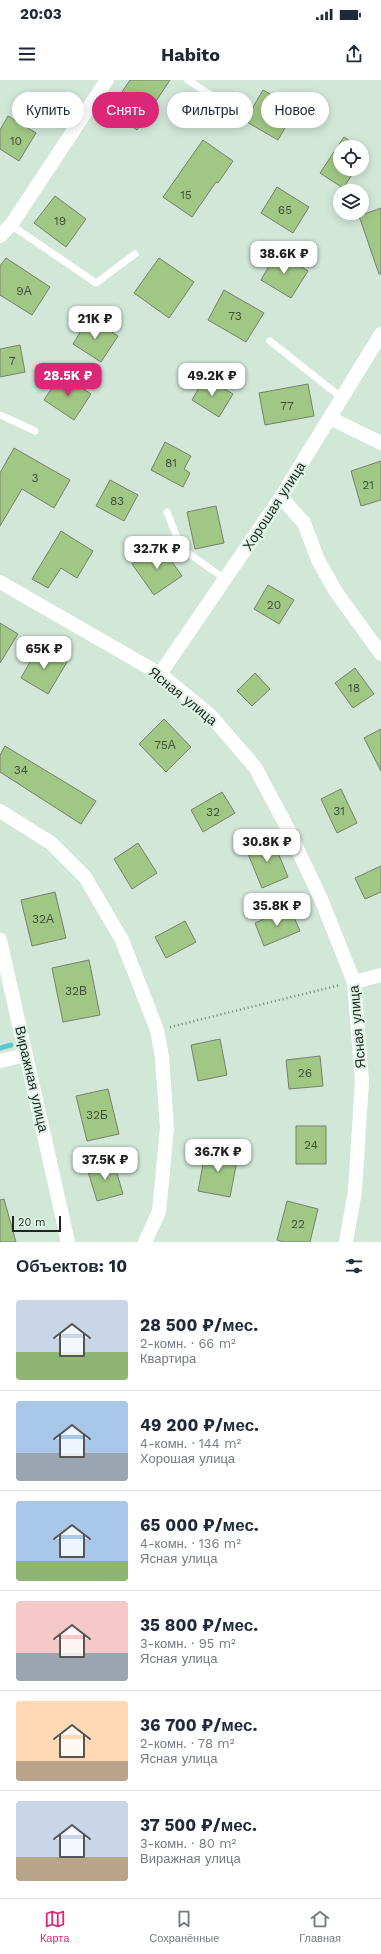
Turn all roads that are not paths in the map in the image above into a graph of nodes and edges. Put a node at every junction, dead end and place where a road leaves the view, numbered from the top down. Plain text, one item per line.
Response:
1 (107, 80) edge
2 (188, 80) edge
3 (206, 92) edge
4 (11, 225) junction
5 (0, 236) edge
6 (135, 254) dead end
7 (381, 334) edge
8 (270, 341) dead end
9 (342, 398) junction
10 (0, 415) edge
11 (330, 418) junction
12 (35, 431) dead end
13 (381, 443) edge
14 (281, 497) junction
15 (167, 512) dead end
16 (225, 579) junction
17 (0, 582) edge
18 (381, 654) edge
19 (160, 674) junction
20 (0, 811) edge
21 (0, 940) edge
22 (381, 975) edge
23 (354, 982) junction
24 (26, 1054) junction
25 (0, 1061) edge
26 (68, 1242) edge
27 (145, 1242) edge
28 (346, 1242) edge

1 - 4 street
2 - 3 lane
4 - 5 street
4 - 6 lane
7 - 9 street, Хорошая улица
8 - 9 lane
9 - 11 street, Хорошая улица
10 - 12 lane
11 - 13 street
11 - 14 street, Хорошая улица
14 - 16 street, Хорошая улица
14 - 18 street
15 - 16 lane
16 - 19 street, Хорошая улица
17 - 19 street, Ясная улица
19 - 23 street, Ясная улица
20 - 27 street
21 - 24 street, Виражная улица
22 - 23 street
23 - 28 street, Ясная улица
24 - 25 street
24 - 26 street, Виражная улица

